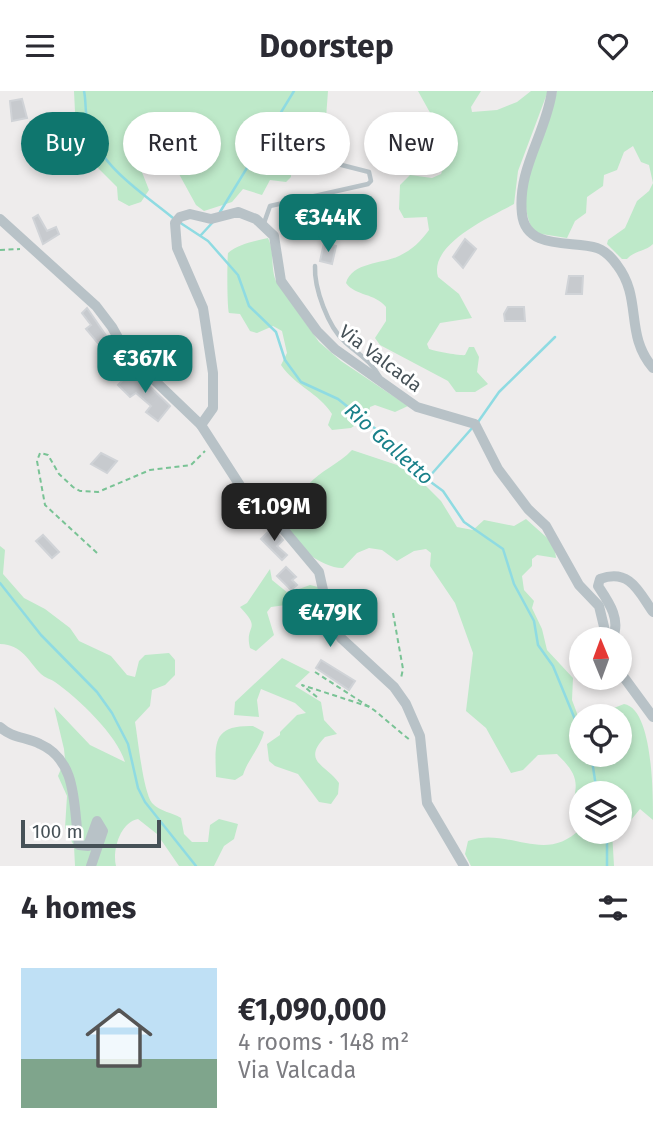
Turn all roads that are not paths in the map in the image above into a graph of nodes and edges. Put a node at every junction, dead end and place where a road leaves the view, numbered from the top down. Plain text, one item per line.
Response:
1 (552, 91) edge
2 (350, 166) edge
3 (0, 219) edge
4 (264, 224) junction
5 (15, 232) junction
6 (0, 234) edge
7 (315, 266) dead end
8 (653, 368) edge
9 (386, 387) junction
10 (201, 425) junction
11 (653, 612) edge
12 (604, 627) edge
13 (615, 627) edge
14 (632, 688) edge
15 (653, 717) edge
16 (0, 727) edge
17 (92, 866) edge
18 (464, 866) edge

1 - 8 street
2 - 4 lane
3 - 5 street
4 - 9 street, Via Valcada
4 - 10 street
5 - 6 street
5 - 10 street
7 - 9 lane
9 - 12 street, Via Valcada
10 - 18 street
11 - 13 street
14 - 15 street
16 - 17 street

